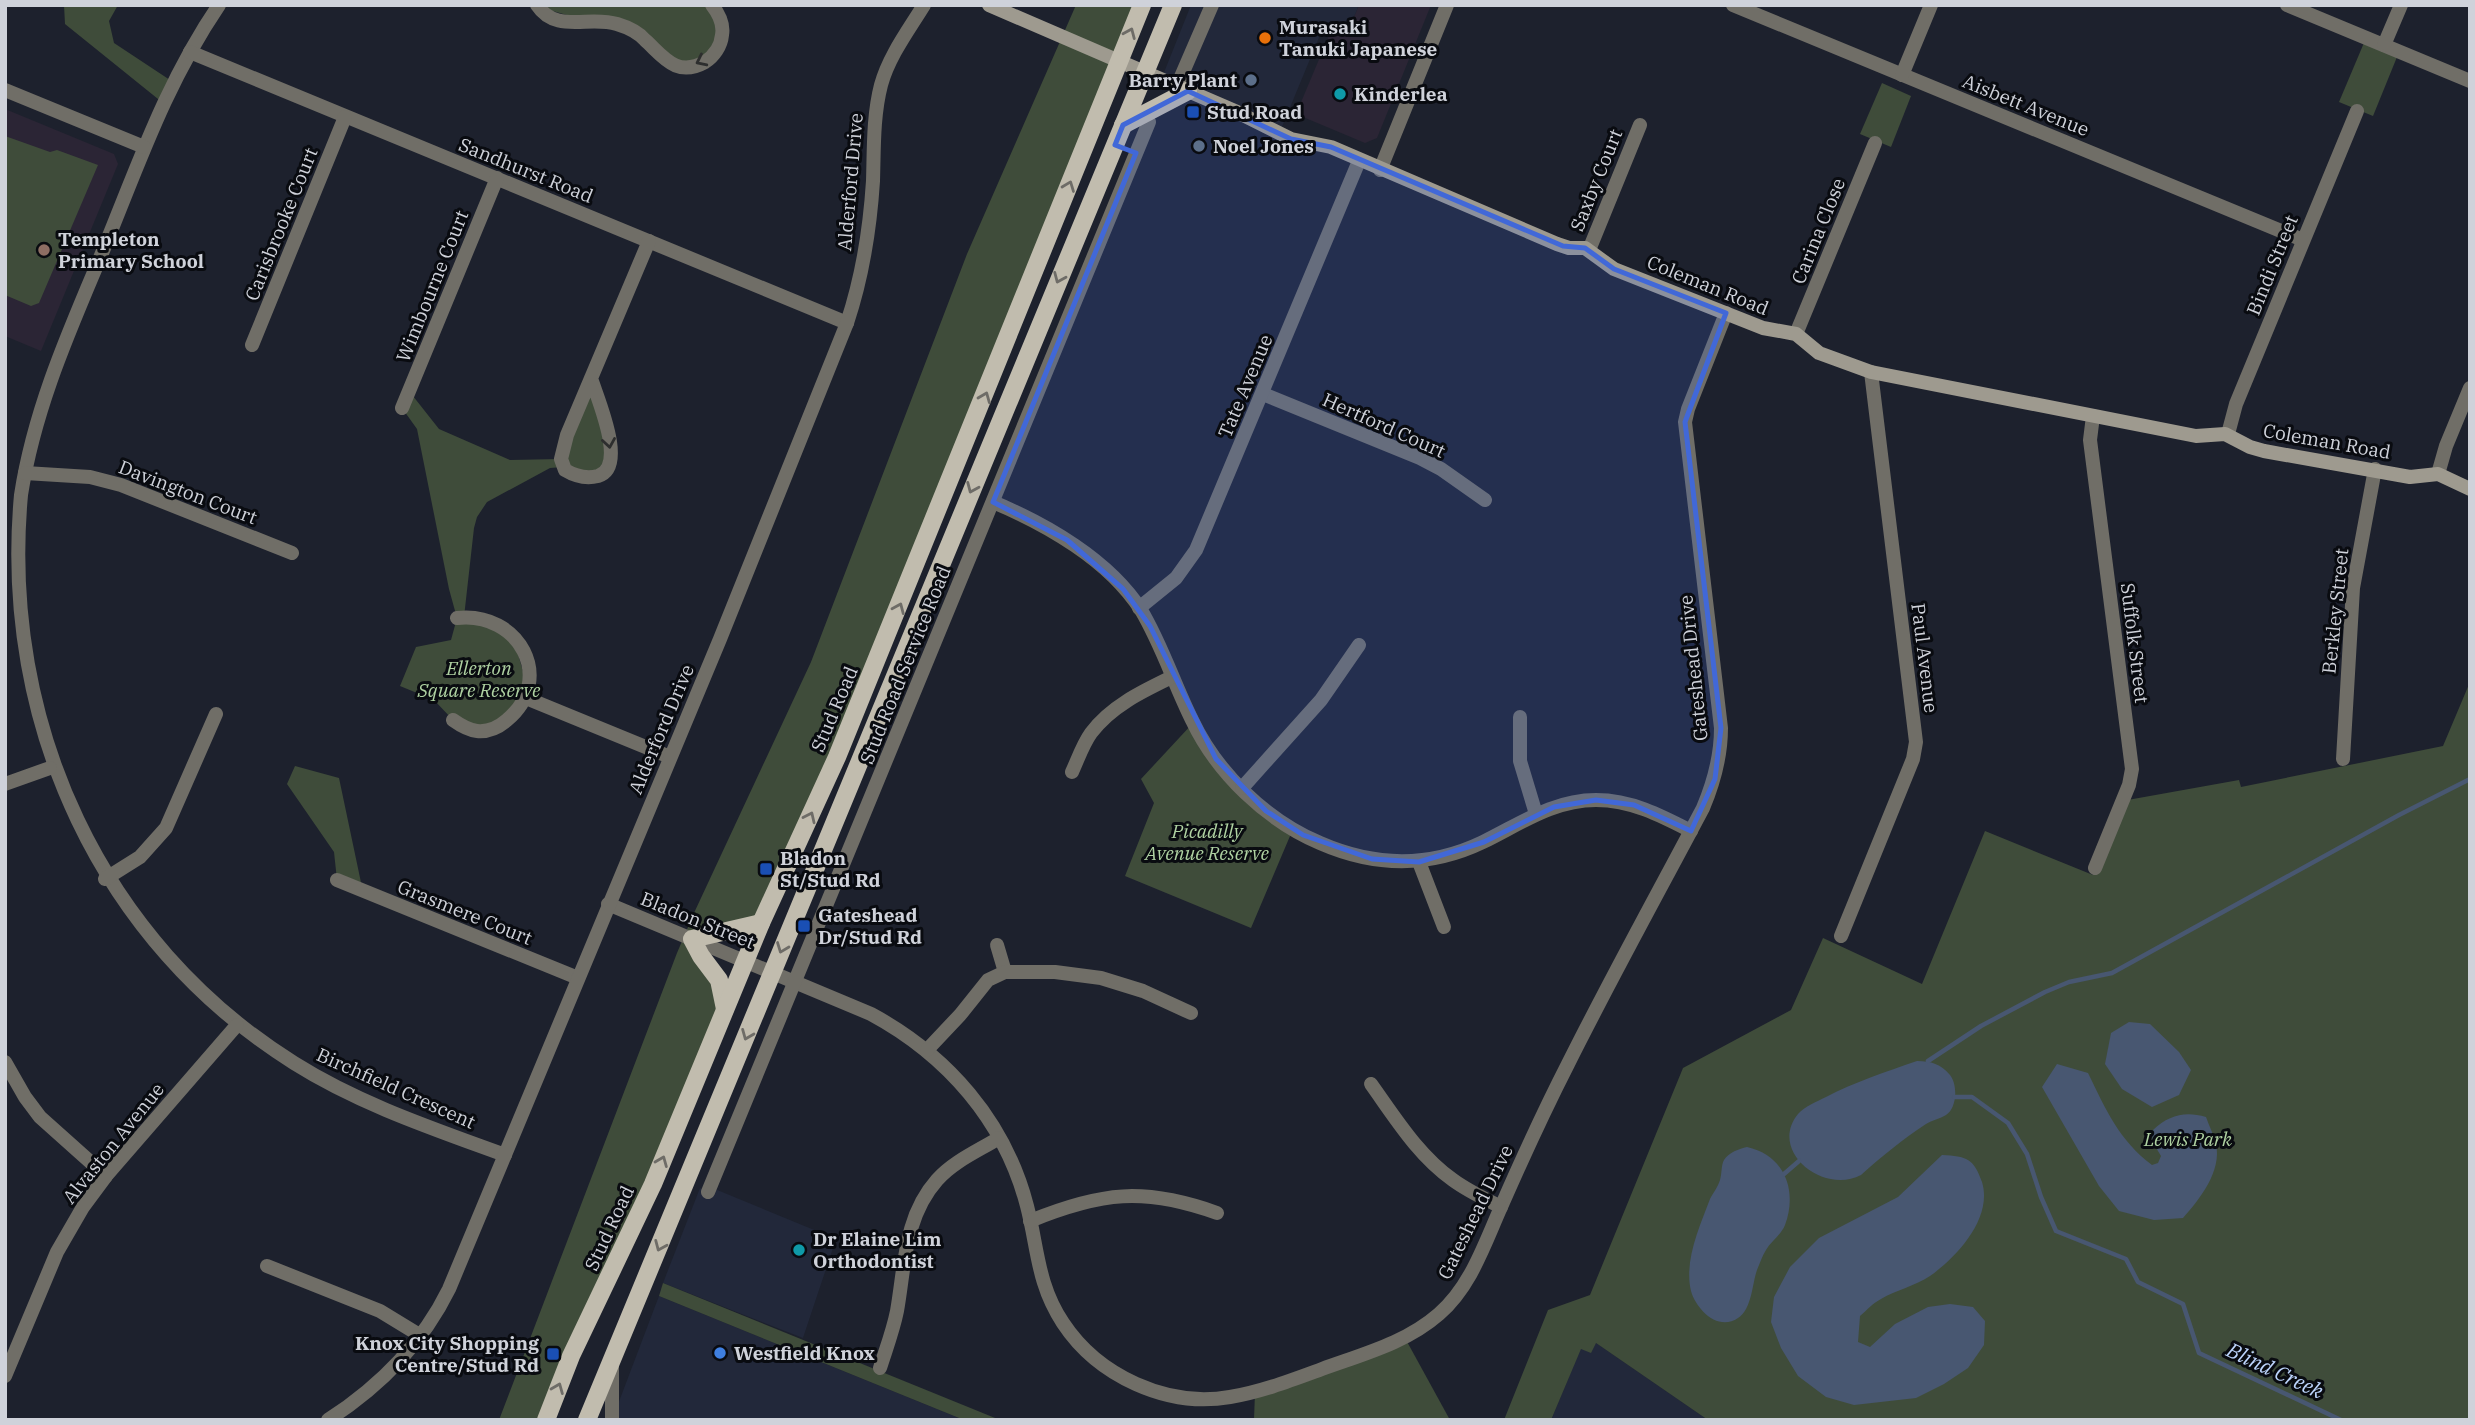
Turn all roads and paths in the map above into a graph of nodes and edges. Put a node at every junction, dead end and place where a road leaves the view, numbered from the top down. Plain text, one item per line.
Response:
1 (219, 5) edge
2 (537, 5) edge
3 (712, 5) edge
4 (924, 5) edge
5 (989, 5) edge
6 (1142, 5) edge
7 (1173, 5) edge
8 (1212, 5) edge
9 (1447, 5) edge
10 (1733, 5) edge
11 (1931, 5) edge
12 (2287, 5) edge
13 (2401, 5) edge
14 (2384, 45) junction
15 (190, 52) junction
16 (1118, 61) junction
17 (1145, 73) junction
18 (1902, 75) junction
19 (2470, 81) edge
20 (1182, 89) junction
21 (5, 90) edge
22 (2357, 111) dead end
23 (345, 117) junction
24 (1149, 122) dead end
25 (1123, 125) junction
26 (1640, 125) dead end
27 (1875, 143) dead end
28 (1115, 145) junction
29 (144, 146) junction
30 (1136, 153) junction
31 (1359, 160) junction
32 (1380, 170) junction
33 (497, 178) junction
34 (2303, 240) junction
35 (649, 241) junction
36 (1589, 250) junction
37 (1726, 313) junction
38 (847, 323) junction
39 (1796, 334) junction
40 (252, 345) dead end
41 (1871, 372) junction
42 (591, 378) junction
43 (2470, 388) edge
44 (1263, 394) junction
45 (402, 408) dead end
46 (2093, 416) junction
47 (2228, 434) junction
48 (2375, 469) junction
49 (25, 473) junction
50 (2438, 474) junction
51 (2470, 489) edge
52 (1485, 500) dead end
53 (993, 502) junction
54 (292, 553) dead end
55 (1139, 608) junction
56 (457, 618) dead end
57 (12, 628) edge
58 (1359, 645) dead end
59 (1172, 677) junction
60 (526, 698) junction
61 (216, 714) dead end
62 (1520, 716) dead end
63 (453, 720) dead end
64 (670, 757) junction
65 (2343, 759) dead end
66 (50, 768) junction
67 (1072, 772) dead end
68 (5, 785) edge
69 (1242, 788) junction
70 (1536, 814) junction
71 (1691, 831) junction
72 (1419, 862) junction
73 (2095, 868) dead end
74 (105, 879) junction
75 (337, 880) dead end
76 (608, 904) junction
77 (761, 923) junction
78 (1444, 927) dead end
79 (1841, 936) dead end
80 (692, 939) junction
81 (997, 945) dead end
82 (746, 961) junction
83 (773, 972) junction
84 (1005, 972) junction
85 (578, 978) junction
86 (795, 981) junction
87 (725, 1009) junction
88 (1191, 1013) dead end
89 (237, 1025) junction
90 (927, 1050) junction
91 (5, 1062) edge
92 (1371, 1084) dead end
93 (999, 1138) junction
94 (505, 1155) junction
95 (106, 1176) junction
96 (708, 1192) dead end
97 (1501, 1207) junction
98 (1217, 1213) dead end
99 (1030, 1221) junction
100 (267, 1266) dead end
101 (421, 1336) junction
102 (612, 1358) junction
103 (880, 1368) dead end
104 (5, 1376) edge
105 (328, 1420) edge
106 (546, 1420) edge
107 (587, 1420) edge
108 (612, 1420) edge

1 - 15 street, Birchfield Crescent
3 -> 2 street
4 - 38 street, Alderford Drive
5 - 16 street, Coleman Road
16 -> 6 main road, Stud Road
7 - 17 main road
8 - 20 street
9 - 32 street
10 - 18 street, Aisbett Avenue
11 - 18 street
12 - 14 street
13 - 14 street
14 - 19 street
15 - 23 street, Sandhurst Road
15 - 29 street, Birchfield Crescent
16 - 17 street, Coleman Road
77 -> 16 main road, Stud Road
17 - 20 street, Coleman Road
17 - 25 main road
18 - 34 street, Aisbett Avenue
20 - 25 main road
20 - 31 street, Coleman Road
21 - 29 street
22 - 34 street, Bindi Street
23 - 33 street, Sandhurst Road
23 - 40 street, Carisbrooke Court
24 - 30 street, Stud Road Service Road
25 - 28 main road
26 - 36 street, Saxby Court
27 - 39 street, Carina Close
28 - 30 street
28 -> 83 main road
29 - 49 street, Birchfield Crescent
30 - 53 street, Stud Road Service Road
31 - 32 street, Coleman Road
31 - 44 street, Tate Avenue
32 - 36 street, Coleman Road
33 - 35 street, Sandhurst Road
33 - 45 street, Wimbourne Court
34 - 47 street, Bindi Street
35 - 38 street, Sandhurst Road
35 - 42 street
36 - 37 street, Coleman Road
37 - 39 street, Coleman Road
37 - 71 street, Gateshead Drive
38 - 64 street, Alderford Drive
39 - 41 street, Coleman Road
41 - 46 street, Coleman Road
41 - 79 street, Paul Avenue
42 -> 42 street
43 - 50 street
44 - 52 street, Hertford Court
44 - 55 street, Tate Avenue
46 - 47 street, Coleman Road
46 - 73 street, Suffolk Street
47 - 48 street, Coleman Road
48 - 50 street, Coleman Road
48 - 65 street, Berkley Street
49 - 54 street, Davington Court
49 - 57 street, Birchfield Crescent
50 - 51 street, Coleman Road
53 - 55 street
53 - 86 street, Stud Road Service Road
55 - 59 street
56 - 60 street
57 - 66 street, Birchfield Crescent
58 - 69 street
59 - 67 street
59 - 69 street
60 - 63 street
60 - 64 street
61 - 74 street
62 - 70 street
64 - 76 street, Alderford Drive
66 - 68 street
66 - 74 street, Birchfield Crescent
69 - 72 street
70 - 71 street
70 - 72 street
71 - 97 street, Gateshead Drive
72 - 78 street
74 - 89 street, Birchfield Crescent
75 - 85 street, Grasmere Court
76 - 80 street, Bladon Street
76 - 85 street, Alderford Drive
77 - 80 main road
77 - 82 main road, Stud Road
80 - 82 street, Bladon Street
80 - 87 main road
81 - 84 street
82 - 83 street, Bladon Street
82 - 87 main road, Stud Road
83 - 86 street, Gateshead Drive
83 -> 102 main road
84 - 88 street
84 - 90 street
85 - 94 street, Alderford Drive
86 - 90 street, Gateshead Drive
86 - 96 street, Stud Road Service Road
106 -> 87 main road, Stud Road
89 - 94 street, Birchfield Crescent
89 - 95 street, Alvaston Avenue
90 - 93 street, Gateshead Drive
91 - 95 street
92 - 97 street
93 - 99 street, Gateshead Drive
93 - 103 street
94 - 101 street, Alderford Drive
95 - 104 street, Alvaston Avenue
97 - 99 street, Gateshead Drive
98 - 99 street
100 - 101 street
101 - 105 street, Alderford Drive
102 - 107 main road
102 - 108 street

